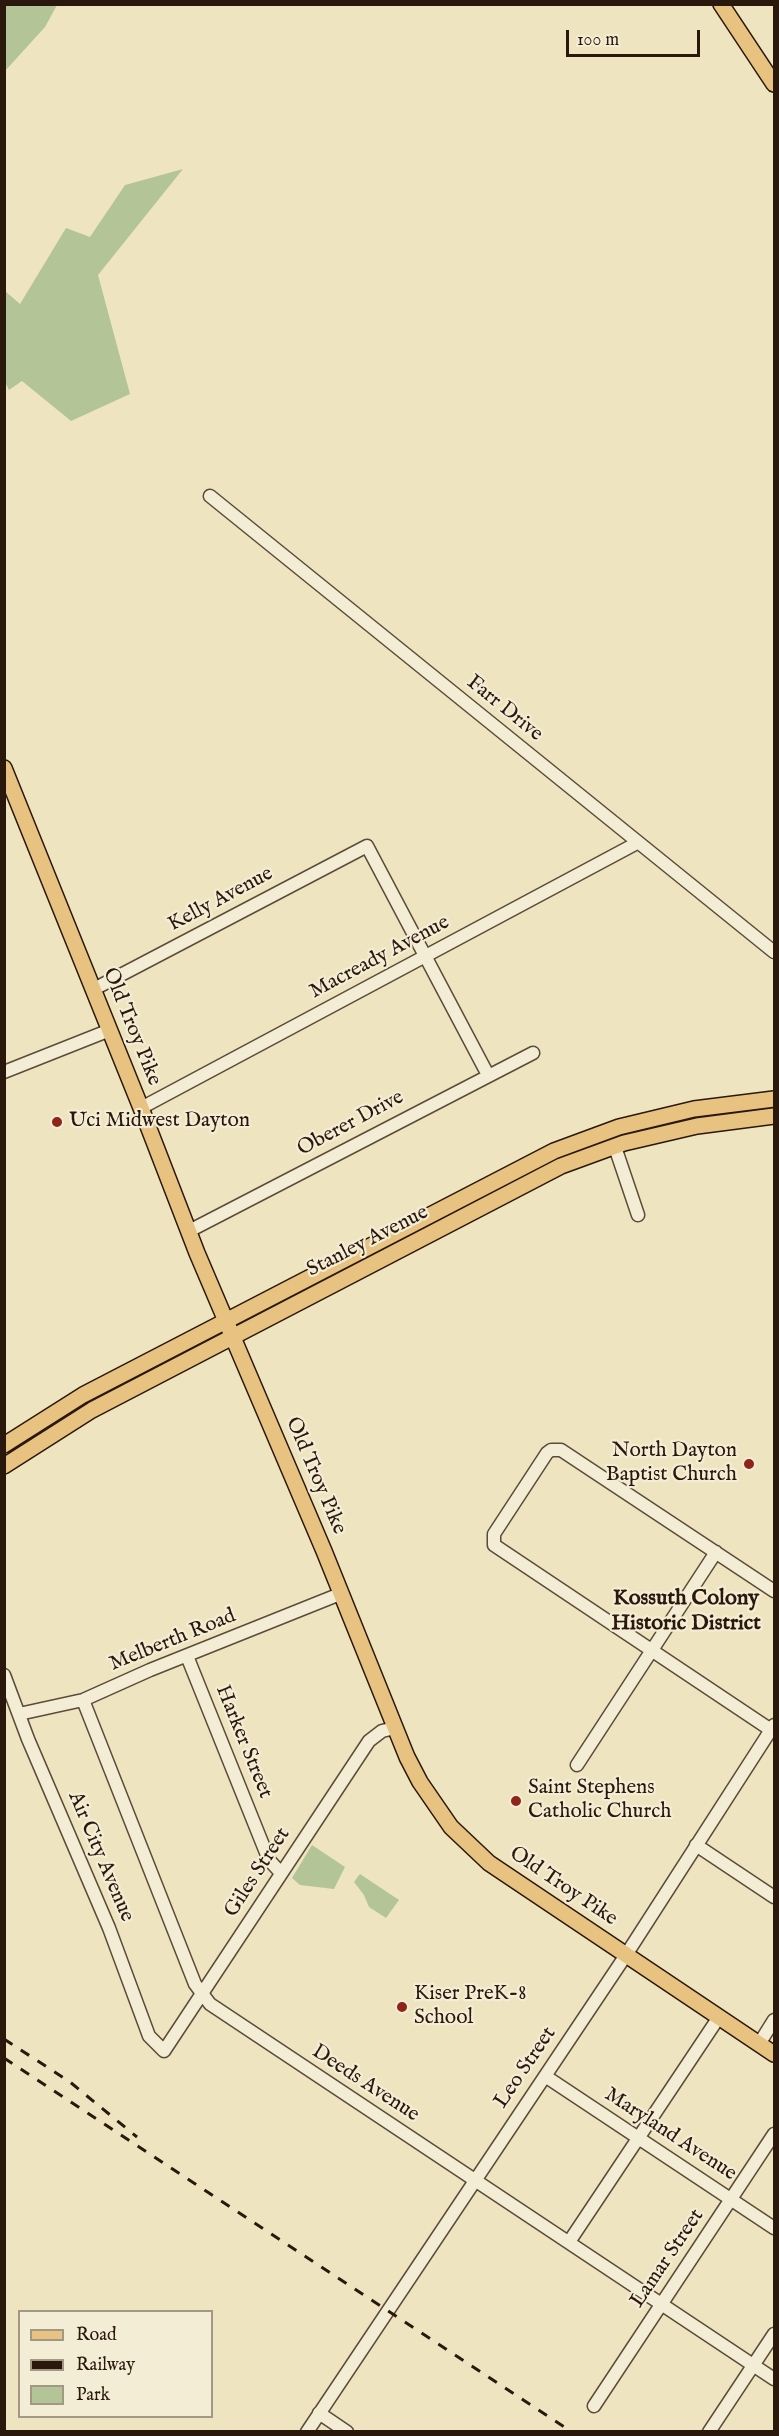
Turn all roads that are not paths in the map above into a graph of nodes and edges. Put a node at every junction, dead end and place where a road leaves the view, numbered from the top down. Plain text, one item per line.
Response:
1 (721, 4) edge
2 (774, 84) edge
3 (210, 496) dead end
4 (4, 768) edge
5 (637, 843) junction
6 (774, 952) edge
7 (425, 956) junction
8 (94, 989) junction
9 (110, 1030) junction
10 (533, 1053) dead end
11 (4, 1072) edge
12 (488, 1075) junction
13 (774, 1099) edge
14 (141, 1108) junction
15 (774, 1116) edge
16 (615, 1147) junction
17 (638, 1215) dead end
18 (189, 1231) junction
19 (226, 1321) junction
20 (232, 1337) junction
21 (4, 1445) edge
22 (4, 1466) edge
23 (716, 1552) junction
24 (774, 1591) edge
25 (340, 1593) junction
26 (652, 1650) junction
27 (187, 1656) junction
28 (4, 1675) edge
29 (83, 1700) junction
30 (19, 1714) junction
31 (395, 1728) junction
32 (773, 1729) edge
33 (577, 1765) dead end
34 (696, 1845) junction
35 (281, 1873) junction
36 (774, 1897) edge
37 (626, 1955) junction
38 (202, 1995) junction
39 (719, 2017) junction
40 (774, 2020) edge
41 (759, 2044) junction
42 (164, 2051) joint
43 (774, 2054) edge
44 (545, 2076) junction
45 (774, 2134) edge
46 (639, 2138) junction
47 (475, 2180) junction
48 (731, 2199) junction
49 (774, 2228) edge
50 (569, 2242) junction
51 (662, 2304) junction
52 (774, 2334) edge
53 (753, 2365) junction
54 (774, 2379) edge
55 (594, 2406) dead end
56 (319, 2413) junction
57 (307, 2432) edge
58 (347, 2432) edge
59 (709, 2432) edge

1 - 2 main road
3 - 5 street, Farr Drive
4 - 8 main road, Old Troy Pike
5 - 6 street, Farr Drive
5 - 7 street, Macready Avenue
7 - 8 street, Kelly Avenue
7 - 12 street
7 - 14 street, Macready Avenue
8 - 9 main road, Old Troy Pike
9 - 11 street
9 - 14 main road, Old Troy Pike
10 - 12 street, Oberer Drive
12 - 18 street, Oberer Drive
13 - 19 main road, Stanley Avenue
14 - 18 main road, Old Troy Pike
15 - 16 main road, Stanley Avenue
16 - 17 street
16 - 20 main road, Stanley Avenue
18 - 19 main road, Old Troy Pike
19 - 20 main road, Old Troy Pike
19 - 21 main road, Stanley Avenue
20 - 22 main road, Stanley Avenue
20 - 25 main road, Old Troy Pike
23 - 24 street
23 - 26 street
23 - 26 street
25 - 27 street, Melberth Road
25 - 31 main road, Old Troy Pike
26 - 32 street
26 - 33 street
27 - 29 street, Melberth Road
27 - 35 street, Harker Street
28 - 30 street, Air City Avenue
29 - 30 street, Melberth Road
29 - 38 street, Deeds Avenue
30 - 42 street, Air City Avenue
31 - 35 street, Giles Street
31 - 37 main road, Old Troy Pike
32 - 34 street, Leo Street
34 - 36 street
34 - 37 street, Leo Street
35 - 38 street, Giles Street
37 - 39 main road, Old Troy Pike
37 - 44 street, Leo Street
38 - 42 street, Giles Street
38 - 47 street, Deeds Avenue
39 - 41 main road, Old Troy Pike
39 - 46 street
40 - 41 street
41 - 43 main road, Old Troy Pike
44 - 46 street, Maryland Avenue
44 - 47 street, Leo Street
45 - 48 street, Lamar Street
46 - 48 street, Maryland Avenue
46 - 50 street
47 - 50 street, Deeds Avenue
47 - 56 street, Leo Street
48 - 49 street, Maryland Avenue
48 - 51 street, Lamar Street
50 - 51 street, Deeds Avenue
51 - 53 street, Deeds Avenue
51 - 55 street, Lamar Street
52 - 53 street
53 - 54 street, Deeds Avenue
53 - 59 street
56 - 57 street, Leo Street
56 - 58 street

